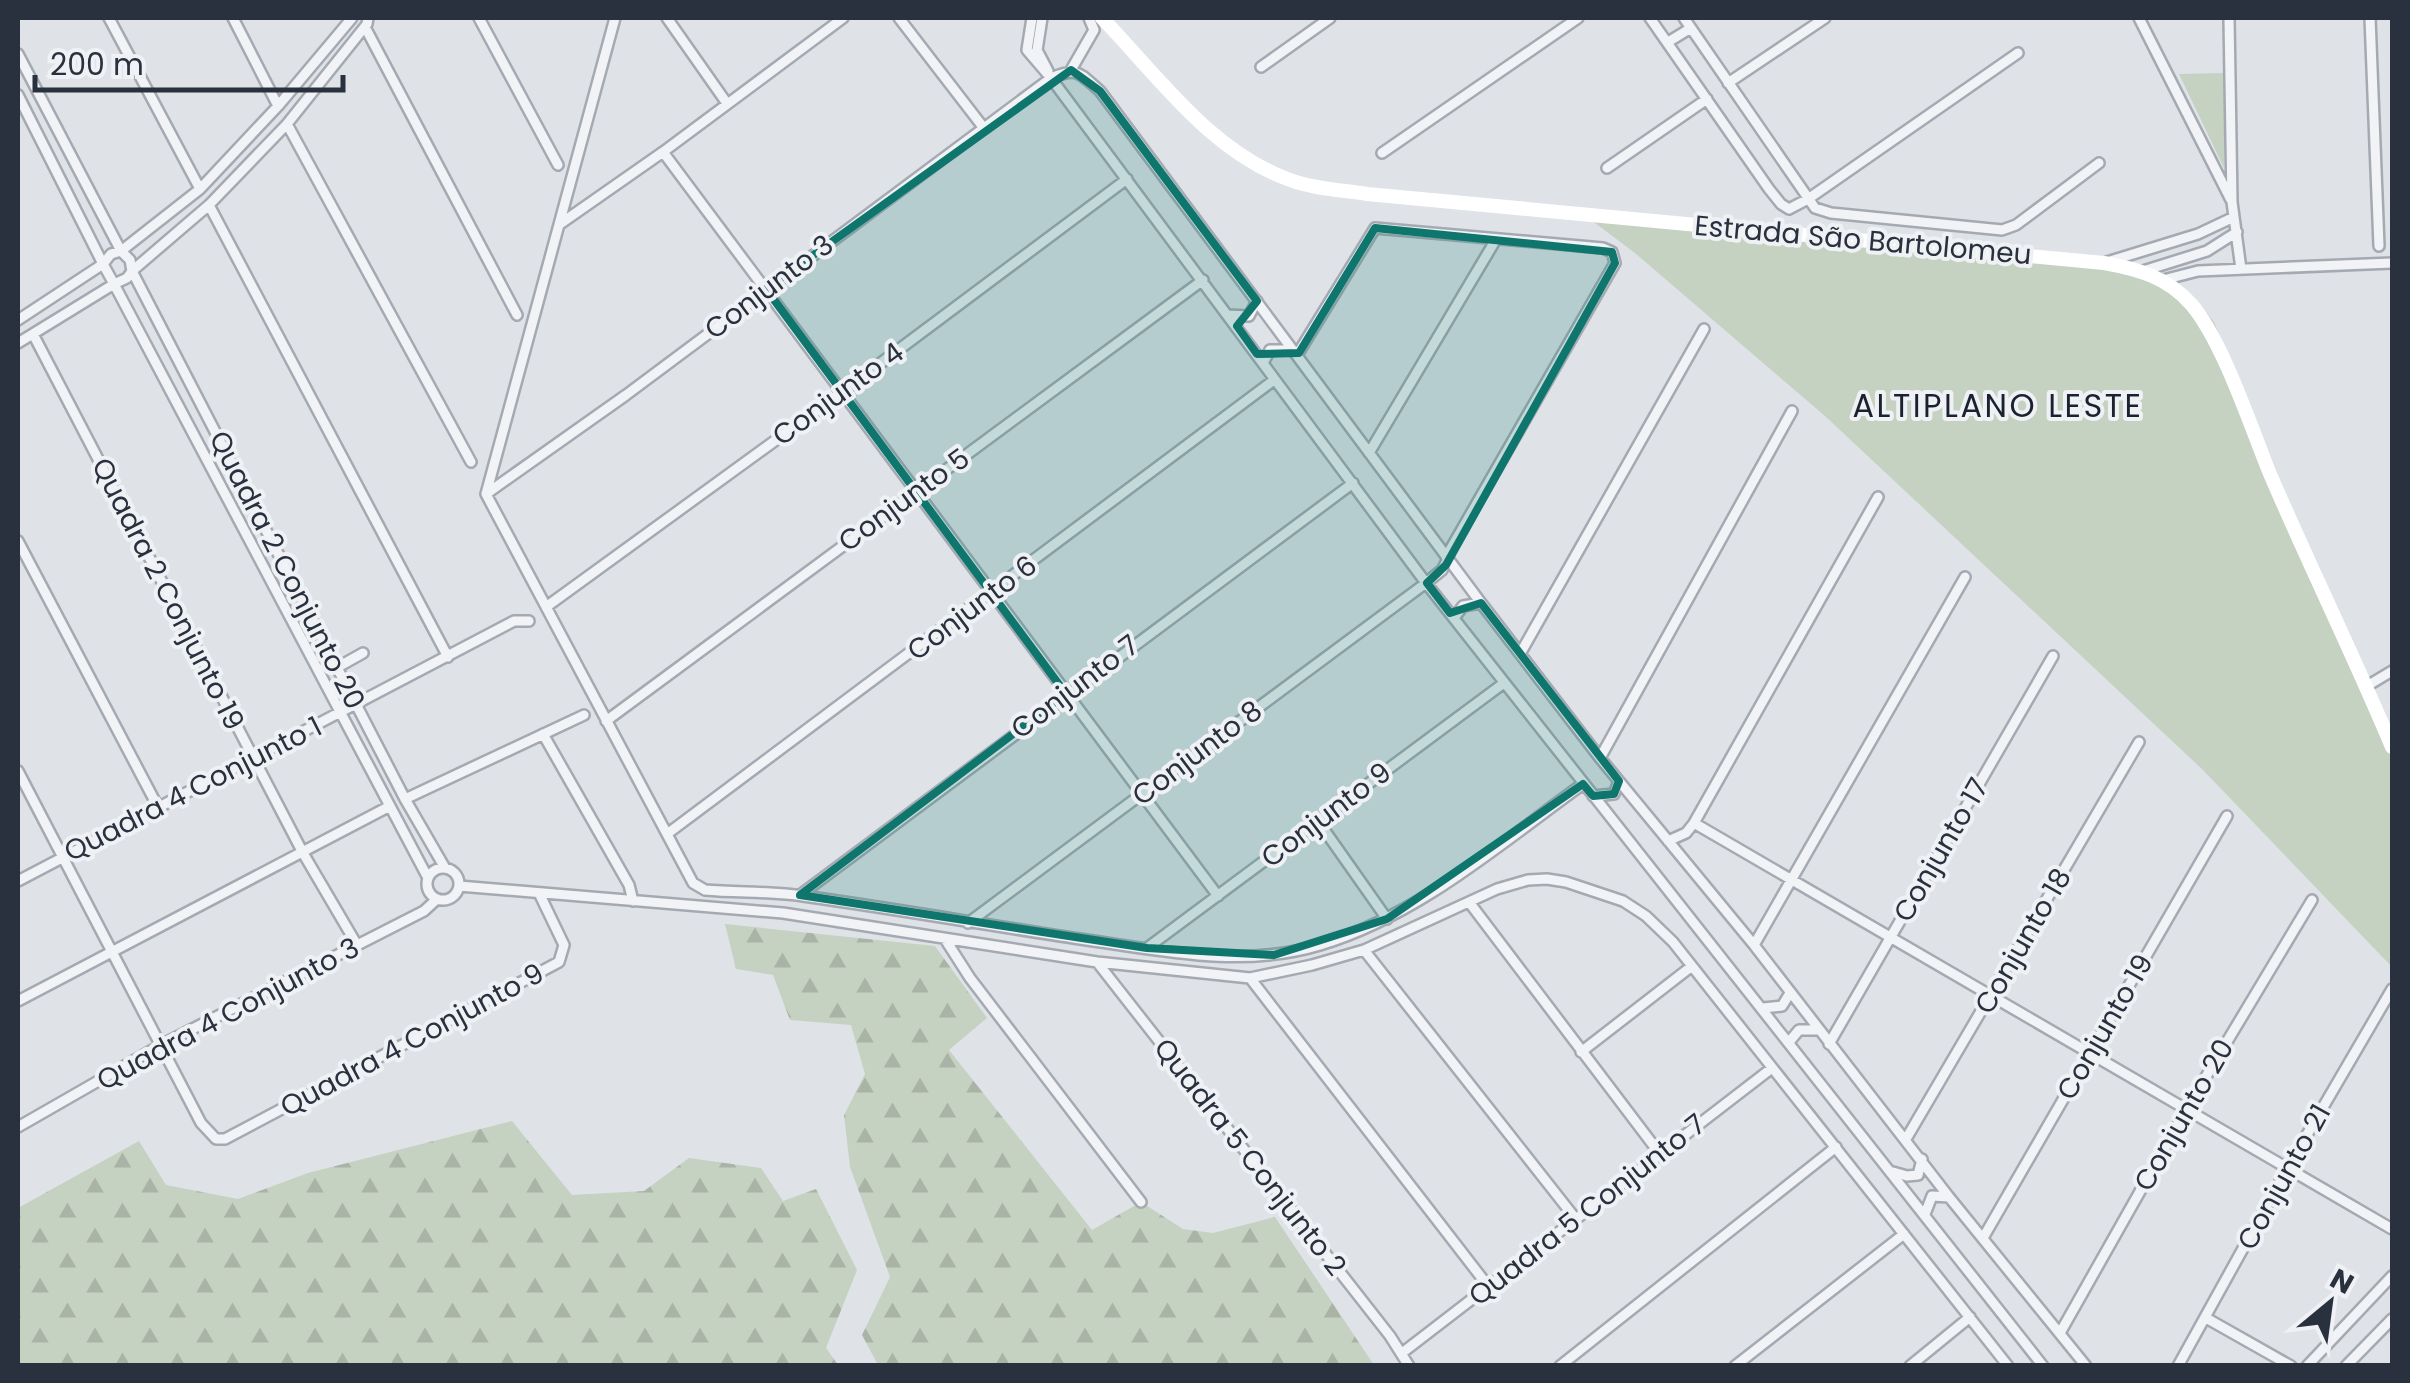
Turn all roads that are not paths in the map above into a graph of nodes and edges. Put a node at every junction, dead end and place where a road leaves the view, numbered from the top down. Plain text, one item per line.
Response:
1 (110, 18) edge
2 (233, 18) edge
3 (352, 18) edge
4 (479, 18) edge
5 (615, 18) edge
6 (667, 18) edge
7 (843, 18) edge
8 (900, 18) edge
9 (1032, 18) edge
10 (1042, 18) edge
11 (1090, 18) edge
12 (1330, 18) edge
13 (1578, 18) edge
14 (1650, 18) edge
15 (1684, 18) edge
16 (1825, 18) edge
17 (2139, 18) edge
18 (2228, 18) edge
19 (2370, 18) edge
20 (1105, 20) edge
21 (367, 22) edge
22 (1691, 28) junction
23 (1668, 42) junction
24 (18, 54) edge
25 (2018, 54) dead end
26 (1261, 67) dead end
27 (1074, 70) junction
28 (1050, 78) junction
29 (1728, 83) junction
30 (18, 95) edge
31 (1707, 98) junction
32 (726, 102) junction
33 (278, 106) junction
34 (287, 124) junction
35 (982, 127) junction
36 (663, 152) junction
37 (1382, 153) dead end
38 (2098, 163) dead end
39 (558, 165) dead end
40 (1608, 168) dead end
41 (1127, 179) junction
42 (200, 189) junction
43 (1808, 200) junction
44 (2232, 202) junction
45 (208, 205) junction
46 (2234, 217) junction
47 (560, 224) junction
48 (2238, 238) junction
49 (1495, 240) junction
50 (2172, 241) junction
51 (2380, 246) dead end
52 (121, 252) junction
53 (2139, 252) junction
54 (2177, 259) junction
55 (2104, 262) junction
56 (2392, 263) edge
57 (103, 264) junction
58 (2140, 270) junction
59 (2241, 270) junction
60 (132, 271) junction
61 (1203, 280) junction
62 (2163, 280) junction
63 (114, 284) junction
64 (766, 289) junction
65 (1257, 301) junction
66 (18, 303) edge
67 (517, 315) dead end
68 (1228, 315) junction
69 (21, 318) edge
70 (1704, 329) dead end
71 (34, 334) junction
72 (18, 343) edge
73 (1295, 353) junction
74 (1263, 362) junction
75 (1274, 380) junction
76 (842, 392) junction
77 (1792, 410) dead end
78 (1368, 453) junction
79 (471, 462) dead end
80 (1353, 483) junction
81 (916, 491) junction
82 (486, 494) junction
83 (1878, 498) dead end
84 (18, 541) edge
85 (1447, 558) junction
86 (1965, 576) dead end
87 (1426, 583) junction
88 (992, 594) junction
89 (1480, 603) junction
90 (546, 607) junction
91 (1454, 618) junction
92 (529, 621) dead end
93 (363, 653) dead end
94 (1520, 654) junction
95 (2052, 656) dead end
96 (448, 657) junction
97 (338, 668) junction
98 (2392, 672) edge
99 (1504, 683) junction
100 (2367, 686) junction
101 (1066, 694) junction
102 (356, 704) junction
103 (341, 712) junction
104 (584, 714) dead end
105 (606, 721) junction
106 (543, 734) junction
107 (2139, 742) dead end
108 (2392, 747) edge
109 (254, 758) junction
110 (1600, 758) junction
111 (18, 771) edge
112 (1620, 781) junction
113 (1583, 784) junction
114 (1141, 795) junction
115 (1593, 796) junction
116 (405, 799) junction
117 (390, 806) junction
118 (158, 808) junction
119 (2227, 816) dead end
120 (1318, 821) junction
121 (1694, 823) junction
122 (667, 834) junction
123 (1668, 841) junction
124 (304, 853) junction
125 (63, 857) junction
126 (445, 868) junction
127 (428, 878) junction
128 (1792, 878) junction
129 (18, 881) edge
130 (459, 886) junction
131 (539, 893) junction
132 (800, 895) junction
133 (1218, 896) junction
134 (437, 899) junction
135 (2312, 900) dead end
136 (633, 901) junction
137 (1469, 902) junction
138 (1387, 919) junction
139 (968, 922) junction
140 (1890, 938) junction
141 (945, 940) junction
142 (357, 944) junction
143 (1754, 945) junction
144 (1148, 948) junction
145 (113, 950) junction
146 (1364, 950) junction
147 (1097, 962) junction
148 (1692, 966) junction
149 (1250, 978) junction
150 (2392, 990) edge
151 (1790, 993) junction
152 (1990, 996) junction
153 (18, 1001) edge
154 (1762, 1008) junction
155 (1819, 1031) junction
156 (1789, 1042) junction
157 (1829, 1044) junction
158 (161, 1045) junction
159 (1581, 1052) junction
160 (2089, 1055) junction
161 (1772, 1068) junction
162 (2186, 1110) junction
163 (18, 1127) edge
164 (1906, 1139) junction
165 (1836, 1147) junction
166 (1660, 1154) junction
167 (1922, 1159) junction
168 (2287, 1169) junction
169 (1890, 1171) junction
170 (1949, 1197) junction
171 (1141, 1202) dead end
172 (2392, 1213) edge
173 (1926, 1214) junction
174 (1574, 1218) junction
175 (2389, 1227) edge
176 (1904, 1234) junction
177 (1982, 1238) junction
178 (2392, 1276) edge
179 (1488, 1286) junction
180 (1970, 1318) junction
181 (2206, 1318) junction
182 (2392, 1319) edge
183 (2060, 1332) junction
184 (1402, 1353) junction
185 (2076, 1360) edge
186 (2350, 1364) edge
187 (1409, 1366) edge
188 (1560, 1366) edge
189 (1735, 1366) edge
190 (1910, 1366) edge
191 (2008, 1366) edge
192 (2043, 1366) edge
193 (2086, 1366) edge
194 (2178, 1366) edge
195 (2292, 1366) edge
196 (2306, 1366) edge

1 - 42 street
2 - 33 street
3 - 21 street
3 - 33 street
4 - 39 street
5 - 47 street
6 - 32 street
7 - 32 street
8 - 35 street
9 - 28 street
10 - 28 street
11 - 27 street
12 - 26 street
13 - 37 street
14 - 23 street
15 - 22 street
16 - 29 street
17 - 44 street
18 - 44 street
19 - 51 street
20 - 27 street
20 - 55 street, Estrada São Bartolomeu
21 - 34 street
21 - 67 street
22 - 23 street
22 - 29 street
23 - 31 street
24 - 52 street
25 - 43 street
27 - 28 street, Conjunto 3
27 - 65 street
28 - 35 street, Conjunto 3
28 - 41 street
29 - 43 street
30 - 57 street
31 - 40 street
31 - 43 street
32 - 36 street
33 - 42 street
34 - 45 street
34 - 79 street
35 - 64 street, Conjunto 3
36 - 47 street
36 - 64 street
38 - 43 street
41 - 61 street
41 - 76 street, Conjunto 4
42 - 52 street
44 - 46 street
45 - 60 street
45 - 96 street
46 - 48 street
46 - 50 street
47 - 82 street
48 - 54 street
48 - 59 street
49 - 73 street
49 - 78 street
49 - 85 street, Conjunto 8
50 - 53 street
50 - 54 street
52 - 57 street
52 - 60 street
53 - 55 street
53 - 58 street
54 - 58 street
55 - 58 street, Estrada São Bartolomeu
56 - 59 street
57 - 63 street
57 - 69 street
58 - 62 street, Estrada São Bartolomeu
59 - 62 street
60 - 63 street
60 - 97 street, Quadra 2 Conjunto 20
61 - 68 street
61 - 81 street, Conjunto 5
62 - 100 street, Estrada São Bartolomeu
63 - 71 street
63 - 103 street
64 - 76 street
64 - 82 street, Conjunto 3
65 - 68 street
65 - 73 street
66 - 69 street
68 - 74 street
70 - 94 street
71 - 72 street
71 - 109 street, Quadra 2 Conjunto 19
73 - 74 street
73 - 78 street
74 - 75 street
75 - 80 street
75 - 88 street, Conjunto 6
76 - 81 street
76 - 90 street, Conjunto 4
77 - 110 street
78 - 85 street
80 - 87 street
80 - 101 street, Conjunto 7
81 - 88 street
81 - 105 street, Conjunto 5
82 - 90 street
83 - 121 street
84 - 118 street
85 - 87 street, Conjunto 8
85 - 89 street
86 - 128 street
87 - 91 street
87 - 114 street, Conjunto 8
88 - 101 street
88 - 122 street, Conjunto 6
89 - 91 street
89 - 94 street
90 - 105 street
91 - 99 street
92 - 96 street, Quadra 4 Conjunto 1
93 - 97 street
94 - 110 street
95 - 140 street, Conjunto 17
96 - 102 street, Quadra 4 Conjunto 1
97 - 102 street, Quadra 2 Conjunto 20
98 - 100 street
99 - 113 street
99 - 120 street, Conjunto 9
100 - 108 street, Estrada São Bartolomeu
101 - 114 street
101 - 132 street, Conjunto 7
102 - 103 street, Quadra 4 Conjunto 1
102 - 116 street, Quadra 2 Conjunto 20
103 - 109 street, Quadra 4 Conjunto 1
103 - 117 street
104 - 106 street
105 - 122 street
106 - 116 street
106 - 136 street
107 - 152 street, Conjunto 18
109 - 118 street, Quadra 4 Conjunto 1
109 - 124 street, Quadra 2 Conjunto 19
110 - 112 street
111 - 125 street
112 - 115 street
112 - 123 street
113 - 115 street
113 - 138 street
114 - 133 street
114 - 139 street, Conjunto 8
115 - 154 street
116 - 126 street, Quadra 2 Conjunto 20
117 - 124 street
117 - 127 street
118 - 125 street, Quadra 4 Conjunto 1
119 - 160 street, Conjunto 19
120 - 133 street, Conjunto 9
120 - 138 street
121 - 123 street
121 - 128 street
122 - 132 street
123 - 143 street
124 - 142 street, Quadra 2 Conjunto 19
124 - 145 street
125 - 129 street, Quadra 4 Conjunto 1
125 - 145 street
126 - 127 street
126 - 130 street
127 - 134 street
128 - 140 street
128 - 143 street
130 - 131 street
130 - 134 street
131 - 136 street
131 - 158 street, Quadra 4 Conjunto 9
132 - 139 street
133 - 144 street, Conjunto 9
134 - 142 street, Quadra 4 Conjunto 3
135 - 162 street, Conjunto 20
136 - 141 street
137 - 146 street
137 - 148 street
137 - 159 street
138 - 144 street
139 - 144 street
140 - 152 street
140 - 157 street, Conjunto 17
141 - 147 street
141 - 171 street
142 - 158 street, Quadra 4 Conjunto 3
143 - 151 street
145 - 153 street
145 - 158 street
146 - 149 street
146 - 174 street
147 - 149 street
147 - 184 street, Quadra 5 Conjunto 2
148 - 159 street
148 - 161 street
149 - 179 street
150 - 168 street, Conjunto 21
151 - 154 street
151 - 155 street
152 - 160 street
152 - 164 street, Conjunto 18
154 - 156 street
155 - 156 street
155 - 157 street
156 - 169 street
157 - 164 street
158 - 163 street, Quadra 4 Conjunto 3
159 - 166 street
160 - 162 street
160 - 177 street, Conjunto 19
161 - 165 street
161 - 166 street, Quadra 5 Conjunto 7
162 - 168 street
162 - 183 street, Conjunto 20
164 - 167 street
165 - 176 street
165 - 188 street
166 - 174 street, Quadra 5 Conjunto 7
167 - 169 street
167 - 170 street
168 - 175 street
168 - 181 street, Conjunto 21
169 - 173 street
170 - 173 street
170 - 177 street
172 - 175 street
173 - 192 street
174 - 179 street, Quadra 5 Conjunto 7
176 - 180 street
176 - 189 street
177 - 183 street
178 - 196 street
179 - 184 street, Quadra 5 Conjunto 7
180 - 190 street
180 - 191 street
181 - 194 street, Conjunto 21
181 - 195 street
182 - 186 street
183 - 185 street
184 - 187 street, Quadra 5 Conjunto 2
185 - 193 street

